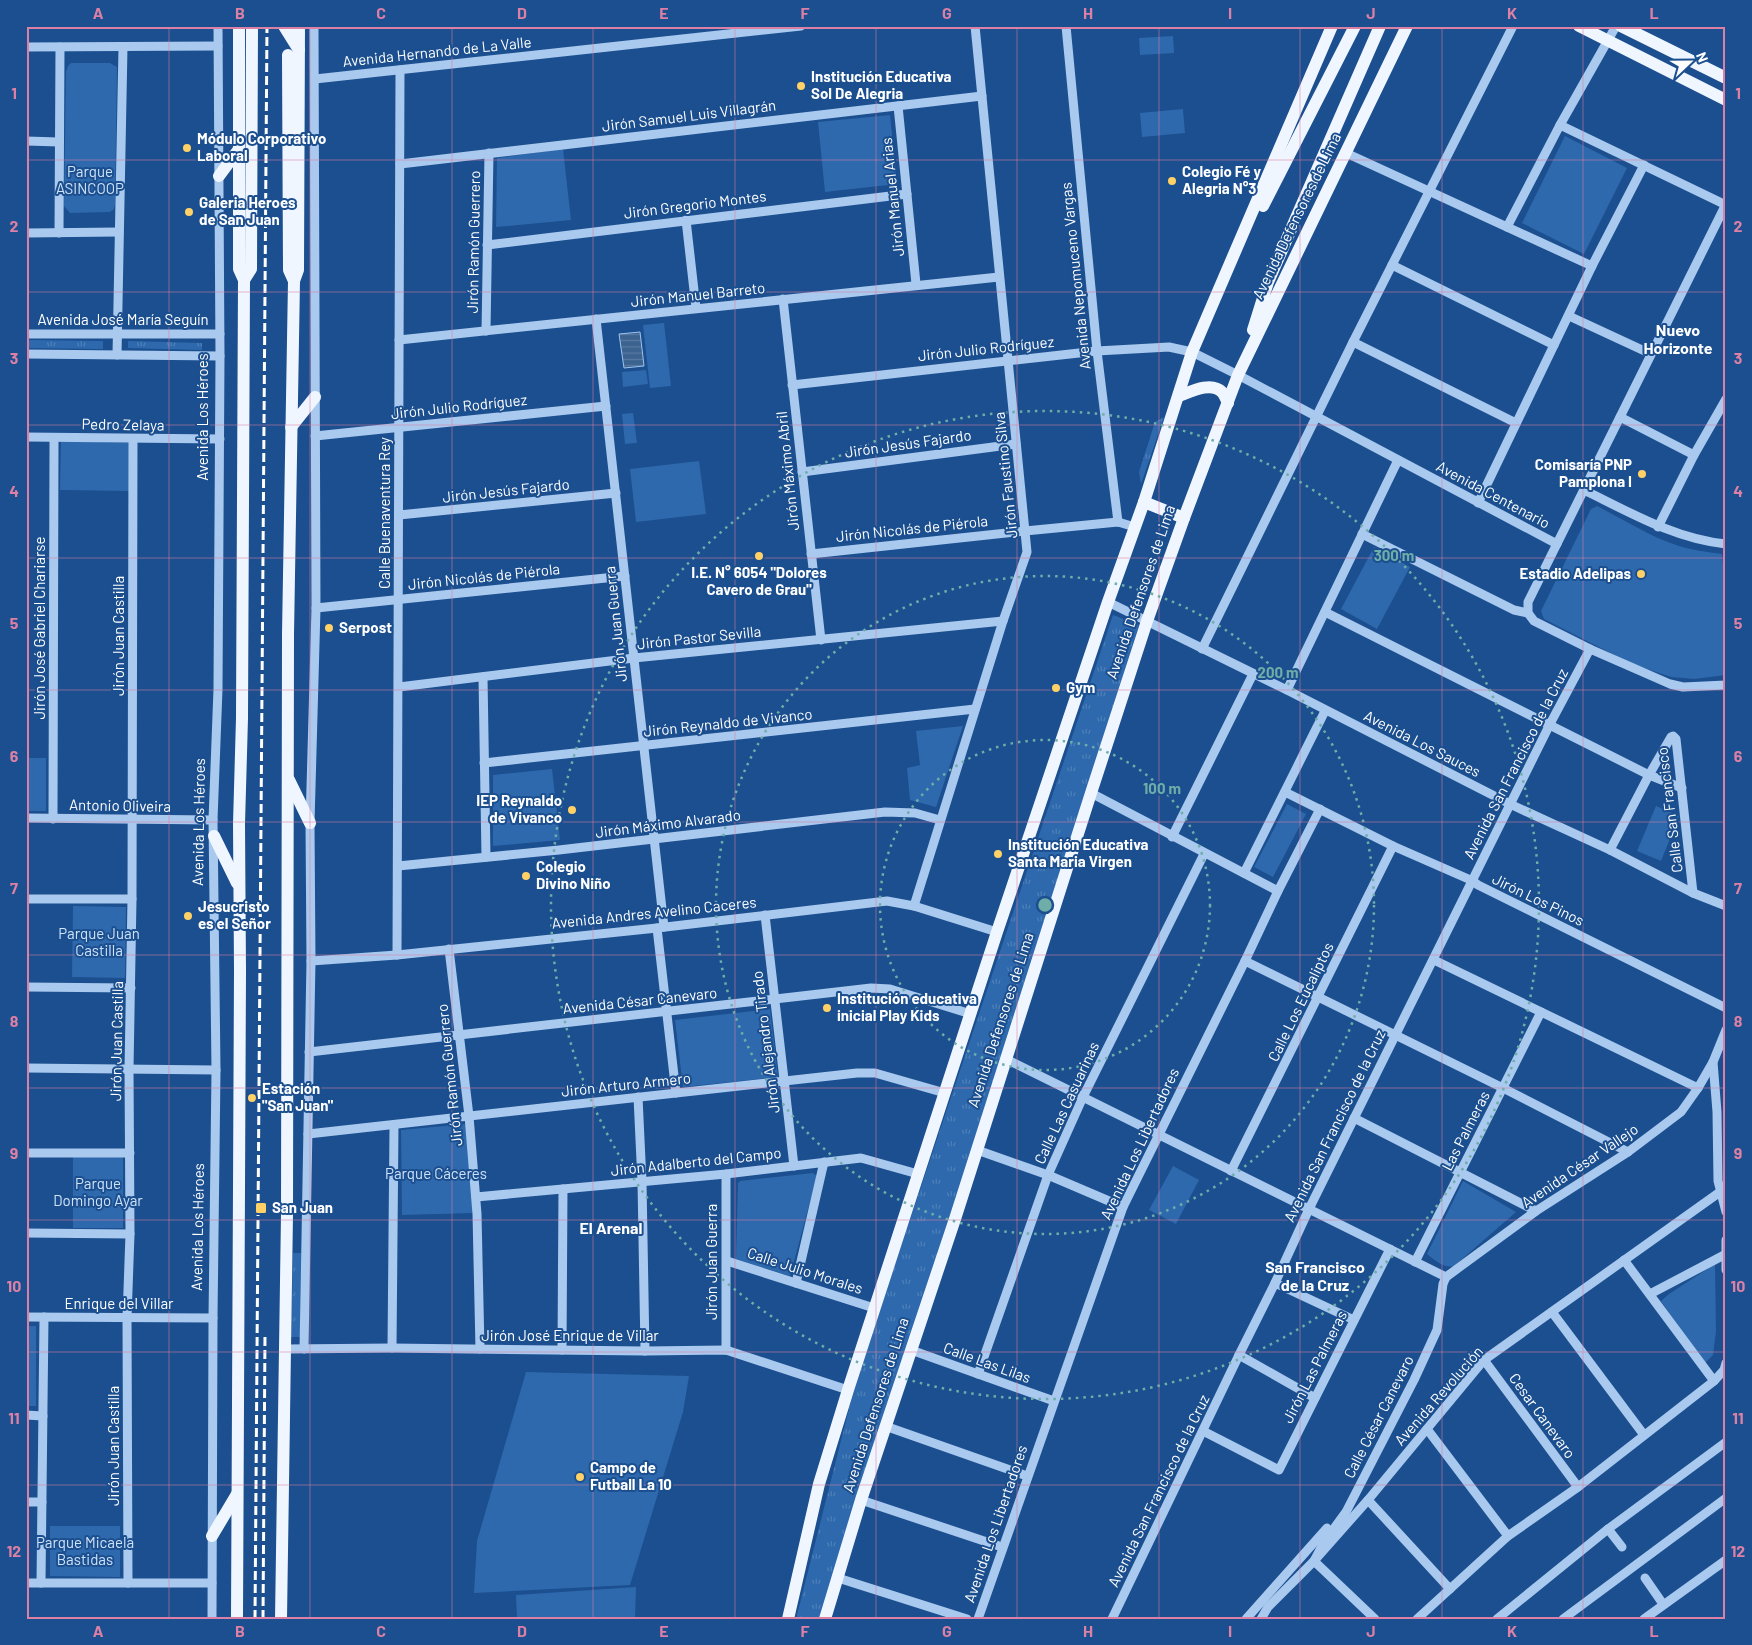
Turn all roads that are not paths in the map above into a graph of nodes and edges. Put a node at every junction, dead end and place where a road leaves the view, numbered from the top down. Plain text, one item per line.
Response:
1 (218, 26) edge
2 (239, 26) edge
3 (252, 26) edge
4 (284, 26) edge
5 (299, 26) edge
6 (314, 26) edge
7 (800, 26) edge
8 (975, 26) edge
9 (1066, 26) edge
10 (1332, 26) edge
11 (1355, 26) edge
12 (1380, 26) edge
13 (1408, 26) edge
14 (1512, 26) edge
15 (1579, 26) edge
16 (1616, 26) edge
17 (1622, 26) edge
18 (1608, 42) junction
19 (26, 46) edge
20 (218, 46) junction
21 (60, 47) junction
22 (123, 47) junction
23 (294, 52) junction
24 (400, 70) junction
25 (1726, 78) edge
26 (315, 79) junction
27 (982, 96) junction
28 (1726, 100) edge
29 (898, 106) junction
30 (1560, 125) junction
31 (26, 141) edge
32 (59, 142) junction
33 (239, 149) junction
34 (1346, 152) junction
35 (489, 153) junction
36 (400, 164) junction
37 (1644, 165) junction
38 (218, 176) junction
39 (1429, 191) junction
40 (907, 194) junction
41 (1726, 205) edge
42 (686, 220) junction
43 (1507, 228) junction
44 (119, 232) junction
45 (26, 233) edge
46 (59, 234) junction
47 (487, 245) junction
48 (1392, 265) junction
49 (1592, 266) junction
50 (999, 277) junction
51 (244, 280) junction
52 (916, 284) junction
53 (783, 300) junction
54 (1211, 307) junction
55 (696, 308) junction
56 (1569, 316) junction
57 (596, 319) junction
58 (486, 331) junction
59 (26, 334) edge
60 (117, 334) junction
61 (220, 334) junction
62 (400, 340) junction
63 (1353, 342) junction
64 (1554, 345) junction
65 (1097, 351) junction
66 (1192, 352) junction
67 (26, 354) edge
68 (1651, 354) junction
69 (117, 355) junction
70 (220, 356) junction
71 (1008, 360) junction
72 (1238, 375) junction
73 (792, 385) junction
74 (1179, 396) junction
75 (315, 397) junction
76 (1726, 399) edge
77 (1228, 403) junction
78 (606, 406) junction
79 (1317, 417) junction
80 (1620, 417) junction
81 (1516, 424) junction
82 (399, 427) junction
83 (291, 428) junction
84 (315, 436) junction
85 (26, 437) edge
86 (54, 438) junction
87 (133, 438) junction
88 (220, 439) junction
89 (1016, 444) junction
90 (1694, 455) junction
91 (1398, 460) junction
92 (802, 472) junction
93 (1584, 490) junction
94 (616, 493) junction
95 (1144, 502) junction
96 (1478, 502) junction
97 (400, 515) junction
98 (1184, 518) junction
99 (1118, 522) junction
100 (1135, 527) junction
101 (1658, 527) junction
102 (1025, 530) junction
103 (1362, 534) junction
104 (1557, 544) junction
105 (1726, 544) edge
106 (811, 554) junction
107 (625, 576) junction
108 (399, 601) junction
109 (1108, 602) junction
110 (316, 608) junction
111 (1325, 612) junction
112 (1528, 613) junction
113 (1003, 621) junction
114 (1147, 621) junction
115 (821, 640) junction
116 (1202, 649) junction
117 (1590, 649) junction
118 (634, 658) junction
119 (1253, 674) junction
120 (483, 677) junction
121 (1726, 684) edge
122 (399, 687) junction
123 (1287, 690) junction
124 (975, 709) junction
125 (1325, 711) junction
126 (1550, 724) junction
127 (643, 746) junction
128 (484, 763) junction
129 (1648, 775) junction
130 (287, 777) junction
131 (1682, 788) junction
132 (1285, 792) junction
133 (1091, 793) junction
134 (1512, 805) junction
135 (1320, 809) junction
136 (26, 818) edge
137 (53, 819) junction
138 (132, 819) junction
139 (213, 820) junction
140 (940, 820) junction
141 (310, 823) junction
142 (214, 836) junction
143 (1172, 837) junction
144 (654, 839) junction
145 (1393, 846) junction
146 (1610, 850) junction
147 (1204, 854) junction
148 (486, 857) junction
149 (398, 866) junction
150 (1244, 874) junction
151 (1473, 881) junction
152 (239, 886) junction
153 (1278, 891) junction
154 (1693, 893) junction
155 (26, 899) edge
156 (132, 899) junction
157 (914, 906) junction
158 (1726, 906) edge
159 (765, 914) junction
160 (660, 927) junction
161 (997, 932) junction
162 (449, 949) junction
163 (397, 955) junction
164 (1434, 960) junction
165 (1245, 961) junction
166 (311, 962) junction
167 (26, 986) edge
168 (131, 988) junction
169 (1319, 998) junction
170 (775, 999) junction
171 (1726, 1008) edge
172 (667, 1012) junction
173 (1541, 1012) junction
174 (971, 1014) junction
175 (1726, 1030) edge
176 (460, 1035) junction
177 (1396, 1035) junction
178 (309, 1052) junction
179 (1006, 1058) junction
180 (1713, 1062) junction
181 (26, 1068) edge
182 (129, 1069) junction
183 (216, 1070) junction
184 (784, 1081) junction
185 (1503, 1088) junction
186 (1698, 1088) junction
187 (676, 1093) junction
188 (945, 1093) junction
189 (1083, 1097) junction
190 (638, 1098) junction
191 (469, 1116) junction
192 (1354, 1118) junction
193 (394, 1125) junction
194 (308, 1134) junction
195 (1158, 1134) junction
196 (977, 1150) junction
197 (1628, 1152) junction
198 (26, 1153) edge
199 (130, 1153) junction
200 (824, 1162) junction
201 (794, 1166) junction
202 (1231, 1170) junction
203 (1460, 1172) junction
204 (726, 1174) junction
205 (918, 1174) junction
206 (1048, 1176) junction
207 (642, 1182) junction
208 (563, 1189) junction
209 (1723, 1191) edge
210 (476, 1197) junction
211 (1123, 1206) junction
212 (1309, 1209) junction
213 (1536, 1212) junction
214 (1726, 1212) edge
215 (26, 1233) edge
216 (130, 1234) junction
217 (1726, 1240) edge
218 (1390, 1249) junction
219 (1726, 1254) edge
220 (727, 1260) junction
221 (1624, 1260) junction
222 (1415, 1262) junction
223 (1726, 1270) edge
224 (1446, 1277) junction
225 (796, 1283) junction
226 (1275, 1283) junction
227 (1650, 1294) junction
228 (874, 1308) junction
229 (1552, 1312) junction
230 (26, 1317) edge
231 (44, 1317) junction
232 (127, 1318) junction
233 (213, 1318) junction
234 (1354, 1320) junction
235 (392, 1348) junction
236 (285, 1349) junction
237 (304, 1349) junction
238 (480, 1349) junction
239 (562, 1350) junction
240 (726, 1350) junction
241 (912, 1350) junction
242 (645, 1351) junction
243 (1239, 1355) junction
244 (1484, 1360) junction
245 (1726, 1363) edge
246 (978, 1374) junction
247 (1714, 1381) junction
248 (848, 1390) junction
249 (1315, 1398) junction
250 (1054, 1401) junction
251 (26, 1416) edge
252 (43, 1416) junction
253 (886, 1426) junction
254 (1427, 1429) junction
255 (1203, 1431) junction
256 (1644, 1435) junction
257 (1726, 1442) edge
258 (1027, 1476) junction
259 (1578, 1487) junction
260 (237, 1494) junction
261 (1353, 1497) junction
262 (1726, 1498) edge
263 (861, 1500) junction
264 (1368, 1500) junction
265 (26, 1502) edge
266 (42, 1502) junction
267 (1608, 1529) junction
268 (212, 1536) junction
269 (1508, 1536) junction
270 (1002, 1547) junction
271 (1622, 1547) dead end
272 (1314, 1560) junction
273 (1726, 1560) edge
274 (838, 1578) junction
275 (1645, 1578) dead end
276 (26, 1583) edge
277 (42, 1583) junction
278 (128, 1583) junction
279 (212, 1583) junction
280 (1450, 1589) junction
281 (1663, 1604) junction
282 (212, 1619) edge
283 (238, 1619) edge
284 (281, 1619) edge
285 (788, 1619) edge
286 (825, 1619) edge
287 (967, 1619) edge
288 (978, 1619) edge
289 (1112, 1619) edge
290 (1246, 1619) edge
291 (1261, 1619) edge
292 (1375, 1619) edge
293 (1418, 1619) edge
294 (1498, 1619) edge
295 (1563, 1619) edge
296 (1644, 1619) edge

1 - 20 street, Avenida Los Héroes
2 - 33 main road
3 - 51 main road
4 - 23 main road
5 - 23 main road
6 - 26 street
7 - 24 street, Avenida Hernando de La Valle
8 - 27 street, Jirón Faustino Silva
9 - 65 street, Avenida Nepomuceno Vargas
10 - 54 main road, Avenida Defensores de Lima
11 - 54 main road
12 - 72 main road
13 - 34 main road, Avenida Defensores de Lima
14 - 39 street
15 - 18 main road
16 - 18 street
17 - 25 main road
18 - 28 main road
18 - 30 street
19 - 21 street
20 - 22 street
20 - 38 street, Avenida Los Héroes
21 - 22 street
21 - 32 street
22 - 44 street
23 - 83 main road
24 - 26 street, Avenida Hernando de La Valle
24 - 36 street, Calle Buenaventura Rey
26 - 75 street
27 - 29 street, Jirón Samuel Luis Villagrán
27 - 50 street, Jirón Faustino Silva
29 - 35 street, Jirón Samuel Luis Villagrán
29 - 40 street, Jirón Manuel Arias
30 - 37 street
30 - 43 street
31 - 32 street
32 - 46 street
33 - 38 main road
33 - 51 main road
34 - 39 street
34 - 72 main road, Avenida Defensores de Lima
35 - 36 street, Jirón Samuel Luis Villagrán
35 - 47 street, Jirón Ramón Guerrero
36 - 62 street, Calle Buenaventura Rey
37 - 41 street
37 - 49 street
38 - 61 street, Avenida Los Héroes
39 - 43 street
39 - 48 street
40 - 42 street, Jirón Gregorio Montes
40 - 52 street, Jirón Manuel Arias
41 - 68 street
42 - 47 street, Jirón Gregorio Montes
42 - 55 street
43 - 49 street
44 - 46 street
44 - 60 street
45 - 46 street
47 - 58 street, Jirón Ramón Guerrero
48 - 63 street
48 - 64 street
49 - 56 street
50 - 52 street, Jirón Manuel Barreto
50 - 71 street, Jirón Faustino Silva
51 - 152 main road
52 - 53 street, Jirón Manuel Barreto
53 - 55 street, Jirón Manuel Barreto
53 - 73 street, Jirón Máximo Abril
54 - 66 main road, Avenida Defensores de Lima
55 - 57 street, Jirón Manuel Barreto
56 - 64 street
56 - 68 street
57 - 58 street, Jirón Manuel Barreto
57 - 78 street, Jirón Juan Guerra
58 - 62 street, Jirón Manuel Barreto
59 - 60 street, Avenida José María Seguín
60 - 61 street, Avenida José María Seguín
60 - 69 street
61 - 70 street, Avenida Los Héroes
62 - 82 street, Calle Buenaventura Rey
63 - 79 street
63 - 81 street
64 - 81 street
65 - 66 street, Jirón Julio Rodríguez
65 - 71 street, Jirón Julio Rodríguez
65 - 99 street, Avenida Nepomuceno Vargas
66 - 72 street, Jirón Julio Rodríguez
66 - 74 main road, Avenida Defensores de Lima
67 - 69 street
68 - 80 street
69 - 70 street
70 - 88 street, Avenida Los Héroes
71 - 73 street, Jirón Julio Rodríguez
71 - 89 street, Jirón Faustino Silva
72 - 77 main road, Avenida Defensores de Lima
72 - 79 street, Avenida Centenario
73 - 92 street, Jirón Máximo Abril
74 - 77 main road
74 - 95 main road, Avenida Defensores de Lima
75 - 83 main road
75 - 84 street
76 - 90 street
77 - 98 main road, Avenida Defensores de Lima
78 - 82 street, Jirón Julio Rodríguez
78 - 94 street, Jirón Juan Guerra
79 - 91 street, Avenida Centenario
79 - 116 street
80 - 90 street
80 - 93 street
81 - 96 street
82 - 84 street, Jirón Julio Rodríguez
82 - 97 street, Calle Buenaventura Rey
83 - 130 main road
84 - 110 street
85 - 86 street, Pedro Zelaya
86 - 87 street, Pedro Zelaya
86 - 137 street, Jirón José Gabriel Chariarse
87 - 88 street, Pedro Zelaya
87 - 138 street, Jirón Juan Castilla
88 - 139 street, Avenida Los Héroes
89 - 92 street, Jirón Jesús Fajardo
89 - 102 street, Jirón Faustino Silva
90 - 101 street
91 - 96 street, Avenida Centenario
91 - 103 street
92 - 106 street, Jirón Máximo Abril
93 - 101 street
93 - 104 street
94 - 97 street, Jirón Jesús Fajardo
94 - 107 street, Jirón Juan Guerra
95 - 98 main road
95 - 100 main road, Avenida Defensores de Lima
96 - 104 street, Avenida Centenario
97 - 108 street, Calle Buenaventura Rey
98 - 114 main road, Avenida Defensores de Lima
99 - 100 street, Jirón Nicolás de Piérola
99 - 102 street, Jirón Nicolás de Piérola
100 - 109 main road, Avenida Defensores de Lima
101 - 105 street
102 - 106 street, Jirón Nicolás de Piérola
102 - 113 street, Jirón Faustino Silva
103 - 111 street
103 - 112 street
104 - 112 street, Avenida Centenario
106 - 115 street, Jirón Máximo Abril
107 - 108 street, Jirón Nicolás de Piérola
107 - 118 street, Jirón Juan Guerra
108 - 110 street, Jirón Nicolás de Piérola
108 - 122 street, Calle Buenaventura Rey
109 - 114 street, Avenida Los Sauces
109 - 161 main road, Avenida Defensores de Lima
110 - 141 street
111 - 123 street
111 - 126 street
112 - 117 street
113 - 115 street, Jirón Pastor Sevilla
113 - 124 street, Jirón Faustino Silva
114 - 116 street, Avenida Los Sauces
114 - 133 main road, Avenida Defensores de Lima
115 - 118 street, Jirón Pastor Sevilla
116 - 119 street, Avenida Los Sauces
117 - 121 street
117 - 126 street, Avenida San Francisco de la Cruz
118 - 120 street, Jirón Pastor Sevilla
118 - 127 street, Jirón Juan Guerra
119 - 123 street, Avenida Los Sauces
119 - 143 street
120 - 122 street, Jirón Pastor Sevilla
120 - 128 street
122 - 149 street, Calle Buenaventura Rey
123 - 125 street, Avenida Los Sauces
124 - 127 street, Jirón Reynaldo de Vivanco
124 - 140 street, Jirón Faustino Silva
125 - 132 street
125 - 134 street, Avenida Los Sauces
126 - 129 street
126 - 134 street, Avenida San Francisco de la Cruz
127 - 128 street, Jirón Reynaldo de Vivanco
127 - 144 street, Jirón Juan Guerra
128 - 148 street
129 - 131 street
129 - 131 street, Calle San Francisco
129 - 146 street, Calle San Francisco
130 - 141 main road
130 - 236 main road
131 - 154 street, Calle San Francisco
132 - 135 street, Jirón Los Pinos
132 - 150 street
133 - 143 street
133 - 179 main road, Avenida Defensores de Lima
134 - 146 street, Avenida Los Sauces
134 - 151 street, Avenida San Francisco de la Cruz
135 - 145 street, Jirón Los Pinos
135 - 153 street, Avenida Los Libertadores
136 - 137 street, Antonio Oliveira
137 - 138 street, Antonio Oliveira
138 - 139 street, Antonio Oliveira
138 - 156 street, Jirón Juan Castilla
139 - 142 street, Avenida Los Héroes
140 - 144 street, Jirón Máximo Alvarado
140 - 157 street, Jirón Faustino Silva
141 - 166 street
142 - 152 main road
142 - 183 street, Avenida Los Héroes
143 - 147 street
144 - 148 street, Jirón Máximo Alvarado
144 - 160 street, Jirón Juan Guerra
145 - 151 street, Jirón Los Pinos
145 - 169 street, Calle Los Eucaliptos
146 - 154 street, Avenida Los Sauces
147 - 150 street
147 - 189 street, Calle Las Casuarinas
148 - 149 street, Jirón Máximo Alvarado
149 - 163 street, Calle Buenaventura Rey
150 - 153 street
151 - 164 street, Avenida San Francisco de la Cruz
151 - 171 street, Jirón Los Pinos
152 - 260 main road
153 - 165 street, Avenida Los Libertadores
154 - 158 street, Avenida Los Sauces
155 - 156 street
156 - 168 street, Jirón Juan Castilla
157 - 159 street, Avenida Andres Avelino Caceres
157 - 161 street, Avenida Andres Avelino Caceres
159 - 160 street, Avenida Andres Avelino Caceres
159 - 170 street, Jirón Alejandro Tirado
160 - 162 street, Avenida Andres Avelino Caceres
160 - 172 street, Jirón Juan Guerra
161 - 174 main road, Avenida Defensores de Lima
162 - 163 street, Avenida Andres Avelino Caceres
162 - 176 street, Jirón Ramón Guerrero
163 - 166 street, Avenida Andres Avelino Caceres
164 - 173 street
164 - 177 street, Avenida San Francisco de la Cruz
165 - 169 street
165 - 195 street, Avenida Los Libertadores
166 - 178 street
167 - 168 street
168 - 182 street, Jirón Juan Castilla
169 - 177 street
169 - 202 street, Calle Los Eucaliptos
170 - 172 street, Avenida César Canevaro
170 - 174 street, Avenida César Canevaro
170 - 184 street, Jirón Alejandro Tirado
172 - 176 street, Avenida César Canevaro
172 - 187 street, Jirón Juan Guerra
173 - 185 street, Las Palmeras
173 - 186 street
174 - 188 main road, Avenida Defensores de Lima
175 - 180 street, Avenida César Vallejo
176 - 178 street, Avenida César Canevaro
176 - 191 street, Jirón Ramón Guerrero
177 - 185 street
177 - 192 street, Avenida San Francisco de la Cruz
178 - 194 street
179 - 189 street
179 - 196 main road, Avenida Defensores de Lima
180 - 186 street, Avenida César Vallejo
180 - 209 street
181 - 182 street
182 - 183 street
182 - 199 street, Jirón Juan Castilla
183 - 233 street, Avenida Los Héroes
184 - 187 street, Jirón Arturo Armero
184 - 188 street, Jirón Arturo Armero
184 - 201 street, Jirón Alejandro Tirado
185 - 197 street
185 - 203 street, Las Palmeras
186 - 197 street, Avenida César Vallejo
187 - 190 street, Jirón Arturo Armero
188 - 205 main road, Avenida Defensores de Lima
189 - 195 street
189 - 206 street, Calle Las Casuarinas
190 - 191 street, Jirón Arturo Armero
190 - 207 street
191 - 193 street, Jirón Arturo Armero
191 - 210 street, Jirón Ramón Guerrero
192 - 203 street
192 - 212 street, Avenida San Francisco de la Cruz
193 - 194 street, Jirón Arturo Armero
193 - 235 street
194 - 237 street
195 - 202 street
195 - 211 street, Avenida Los Libertadores
196 - 206 street
196 - 241 main road, Avenida Defensores de Lima
197 - 213 street, Avenida César Vallejo
198 - 199 street
199 - 216 street, Jirón Juan Castilla
200 - 201 street, Jirón Adalberto del Campo
200 - 205 street, Jirón Adalberto del Campo
200 - 225 street
201 - 204 street, Jirón Adalberto del Campo
202 - 212 street
203 - 213 street
203 - 222 street, Las Palmeras
204 - 207 street, Jirón Adalberto del Campo
204 - 220 street, Jirón Juan Guerra
205 - 228 main road, Avenida Defensores de Lima
206 - 211 street
206 - 246 street, Calle Las Casuarinas
207 - 208 street, Jirón Adalberto del Campo
207 - 242 street
208 - 210 street, Jirón Adalberto del Campo
208 - 239 street
209 - 214 street
209 - 221 street, Avenida Revolución
210 - 238 street, Jirón Ramón Guerrero
211 - 250 street, Avenida Los Libertadores
212 - 218 street
212 - 226 street, Avenida San Francisco de la Cruz
213 - 224 street, Avenida César Vallejo
215 - 216 street
216 - 232 street, Jirón Juan Castilla
217 - 219 street
218 - 222 street
218 - 234 street, Jirón Las Palmeras
219 - 223 street
219 - 227 street
220 - 225 street, Calle Julio Morales
220 - 240 street, Jirón Juan Guerra
221 - 227 street
221 - 229 street, Avenida Revolución
222 - 224 street
224 - 261 street, Calle César Canevaro
225 - 228 street, Calle Julio Morales
226 - 234 street
226 - 243 street, Avenida San Francisco de la Cruz
227 - 247 street
228 - 248 main road, Avenida Defensores de Lima
229 - 244 street, Avenida Revolución
229 - 256 street
230 - 231 street, Enrique del Villar
231 - 232 street, Enrique del Villar
231 - 252 street
232 - 233 street, Enrique del Villar
232 - 278 street, Jirón Juan Castilla
233 - 268 street, Avenida Los Héroes
234 - 249 street, Jirón Las Palmeras
235 - 237 street, Jirón José Enrique de Villar
235 - 238 street, Jirón José Enrique de Villar
236 - 237 street, Jirón José Enrique de Villar
236 - 284 main road
238 - 239 street, Jirón José Enrique de Villar
239 - 242 street, Jirón José Enrique de Villar
240 - 242 street, Jirón José Enrique de Villar
240 - 248 street, Jirón José Enrique de Villar
241 - 246 street, Calle Las Lilas
241 - 253 main road, Avenida Defensores de Lima
243 - 249 street
243 - 255 street, Avenida San Francisco de la Cruz
244 - 254 street, Avenida Revolución
244 - 259 street, Cesar Canevaro
245 - 247 street
246 - 250 street, Calle Las Lilas
247 - 256 street
248 - 285 main road, Avenida Defensores de Lima
249 - 255 street, Jirón Las Palmeras
250 - 258 street, Avenida Los Libertadores
251 - 252 street
252 - 266 street
253 - 258 street
253 - 263 main road, Avenida Defensores de Lima
254 - 264 street, Avenida Revolución
254 - 269 street
255 - 289 street, Avenida San Francisco de la Cruz
256 - 259 street
257 - 267 street
258 - 270 street, Avenida Los Libertadores
259 - 269 street
260 - 268 main road
260 - 283 main road
261 - 272 street, Calle César Canevaro
261 - 290 street
262 - 295 street
263 - 270 street
263 - 274 main road, Avenida Defensores de Lima
264 - 272 street, Avenida Revolución
264 - 280 street
265 - 266 street
266 - 277 street
267 - 271 street
267 - 294 street
268 - 279 street, Avenida Los Héroes
269 - 280 street
270 - 288 street, Avenida Los Libertadores
272 - 291 street, Avenida Revolución
272 - 292 street
273 - 281 street
274 - 286 main road, Avenida Defensores de Lima
274 - 287 street
275 - 281 street
276 - 277 street
277 - 278 street
278 - 279 street
279 - 282 street, Avenida Los Héroes
280 - 293 street
281 - 296 street

